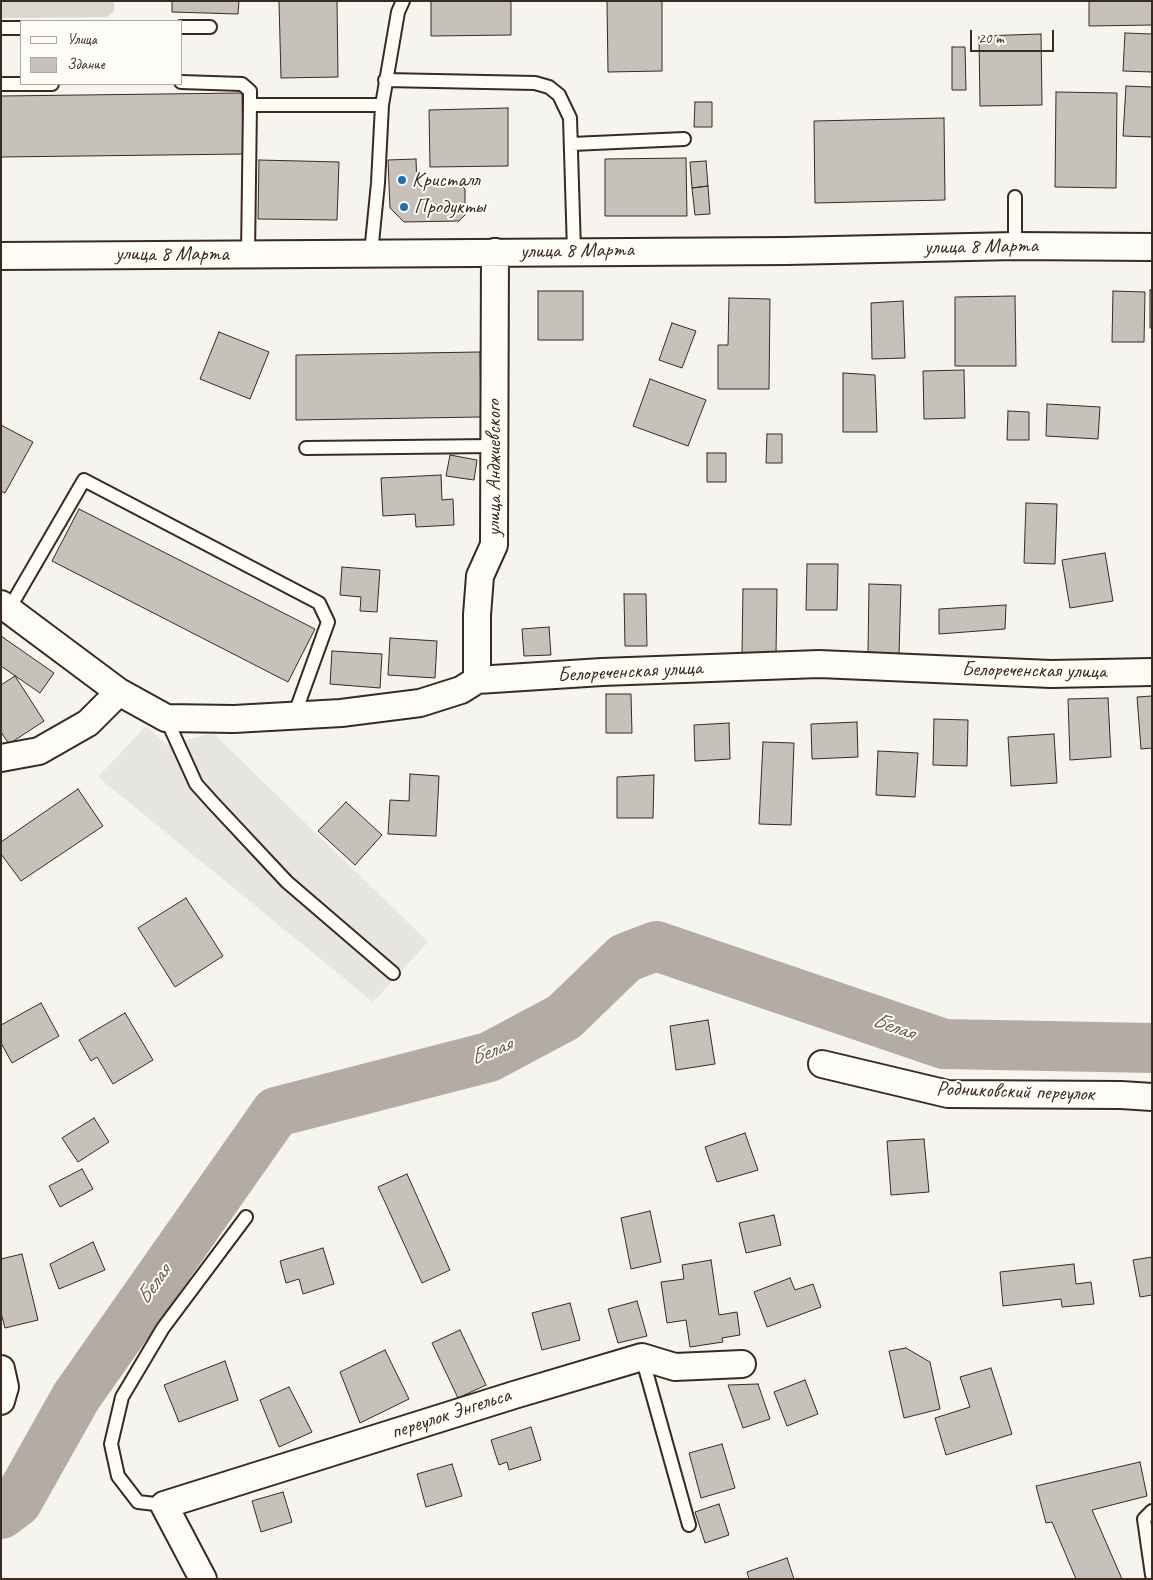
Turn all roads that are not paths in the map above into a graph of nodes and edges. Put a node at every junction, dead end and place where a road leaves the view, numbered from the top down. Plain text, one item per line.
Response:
1 (402, 1) edge
2 (210, 27) dead end
3 (1, 28) edge
4 (20, 28) edge
5 (182, 28) edge
6 (385, 80) junction
7 (182, 82) edge
8 (1, 84) edge
9 (20, 84) edge
10 (250, 105) junction
11 (382, 105) junction
12 (684, 139) dead end
13 (572, 144) junction
14 (1015, 197) dead end
15 (1015, 246) junction
16 (1152, 248) edge
17 (574, 251) junction
18 (495, 252) junction
19 (371, 253) junction
20 (248, 254) junction
21 (1, 256) edge
22 (494, 446) junction
23 (306, 448) dead end
24 (5, 607) edge
25 (1152, 672) edge
26 (477, 680) junction
27 (119, 692) junction
28 (294, 716) junction
29 (166, 718) junction
30 (1, 758) edge
31 (393, 973) dead end
32 (822, 1064) dead end
33 (1152, 1098) edge
34 (246, 1217) dead end
35 (642, 1357) junction
36 (742, 1364) dead end
37 (1, 1369) edge
38 (1, 1401) edge
39 (164, 1505) junction
40 (1152, 1511) edge
41 (689, 1525) dead end
42 (1152, 1575) edge
43 (203, 1579) edge

1 - 6 lane
2 - 5 lane
3 - 4 lane
6 - 11 lane
6 - 13 lane
7 - 10 lane
8 - 9 lane
10 - 11 lane
10 - 20 lane
11 - 19 lane
12 - 13 lane
13 - 17 lane
14 - 15 lane
15 - 16 street, улица 8 Марта
15 - 17 street, улица 8 Марта
17 - 18 street, улица 8 Марта
18 - 19 street, улица 8 Марта
18 - 22 street, улица Анджиевского
19 - 20 street, улица 8 Марта
20 - 21 street, улица 8 Марта
22 - 23 lane
22 - 26 street, улица Анджиевского
24 - 27 street, Белореченская улица
24 - 28 lane
25 - 26 street, Белореченская улица
26 - 28 street, Белореченская улица
27 - 29 street, Белореченская улица
27 - 30 street
28 - 29 street, Белореченская улица
29 - 31 lane
32 - 33 street, Родниковский переулок
34 - 39 lane
35 - 36 street
35 - 39 street, переулок Энгельса
35 - 41 lane
37 - 38 street
39 - 43 street
40 - 42 lane

